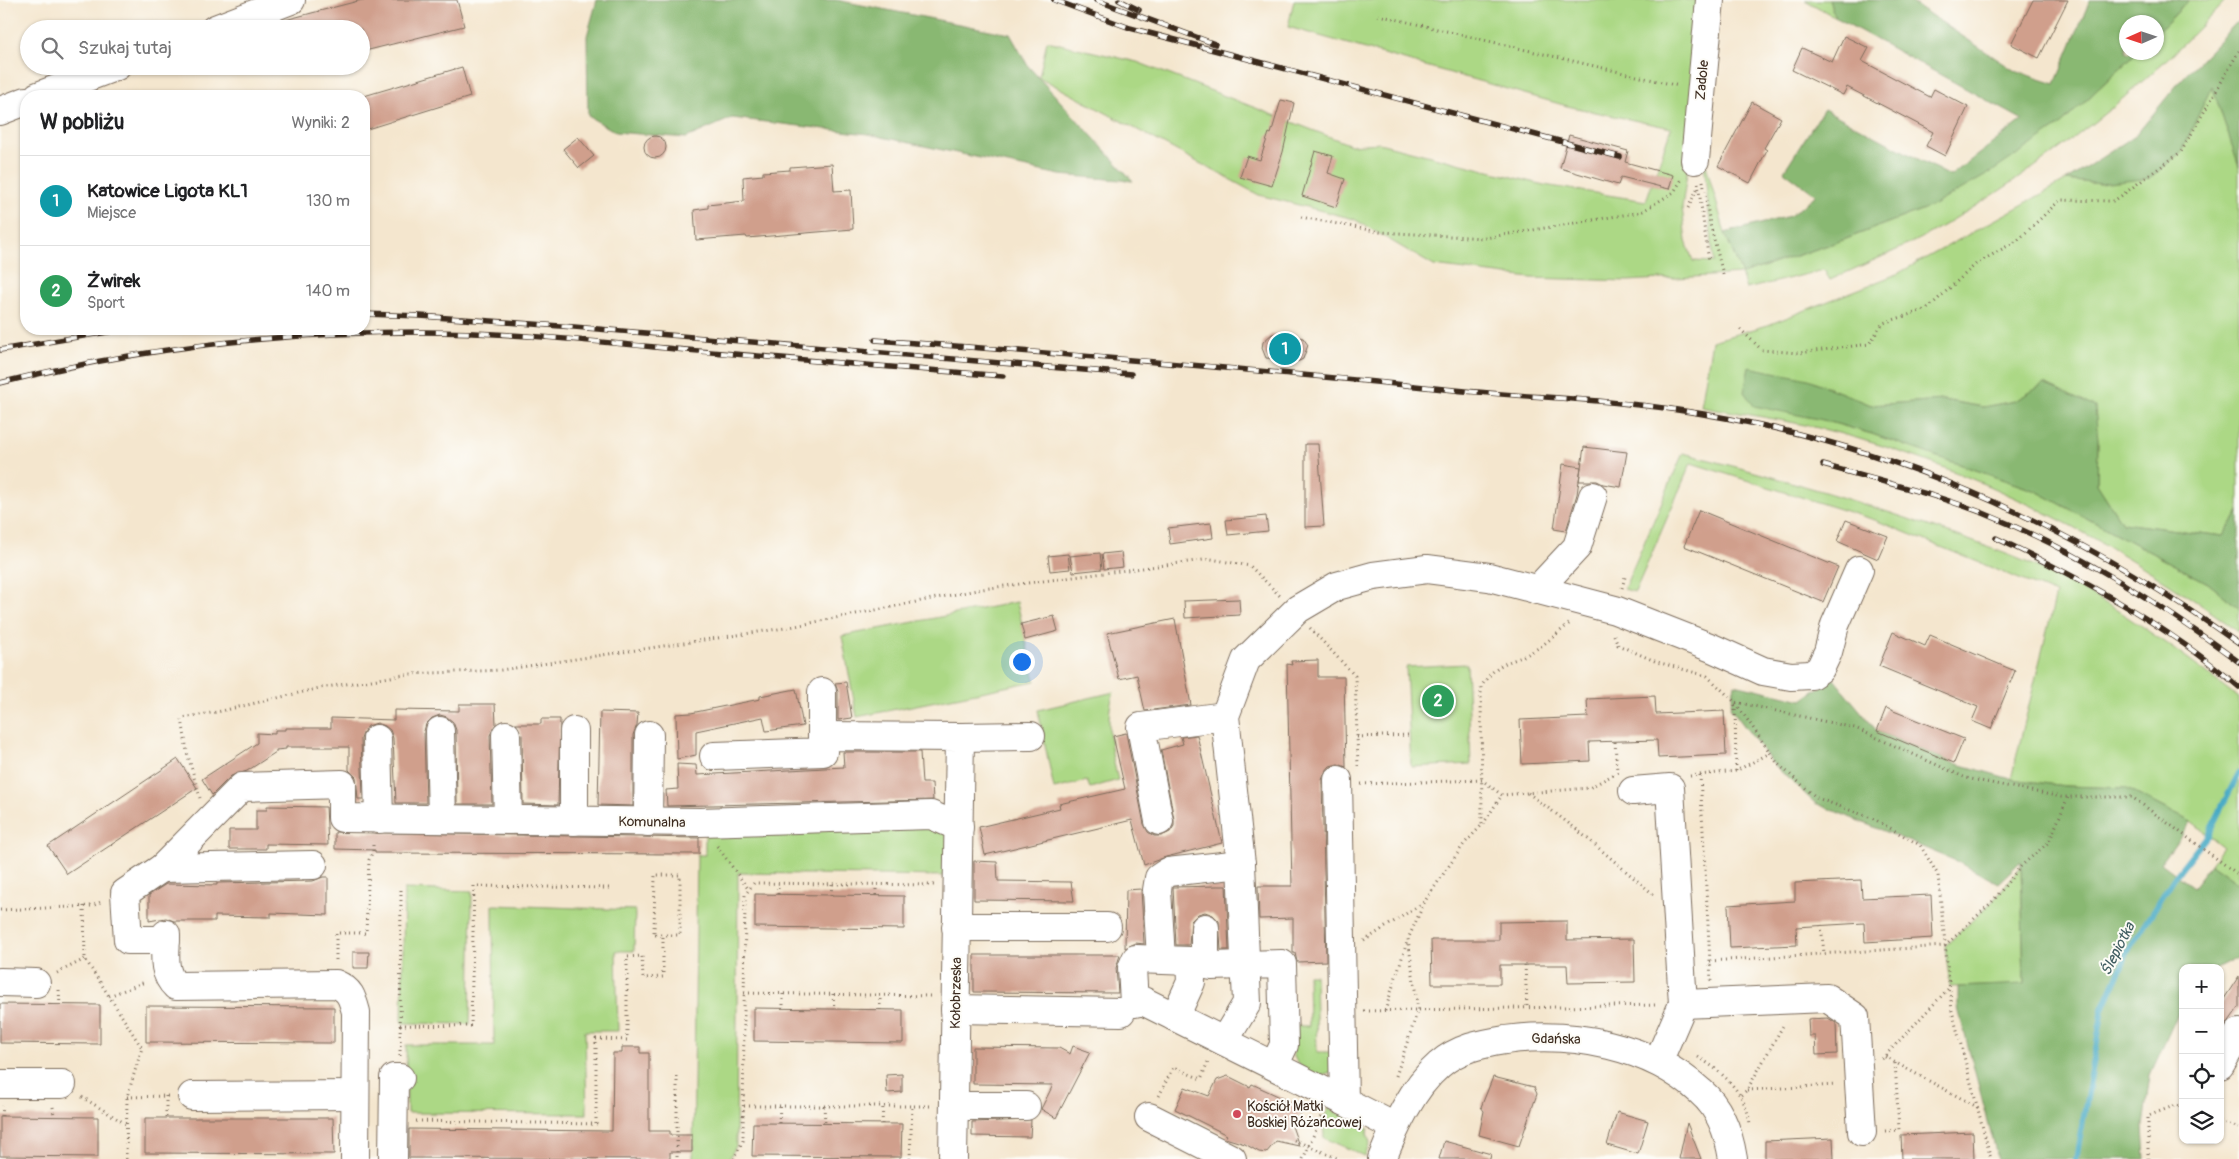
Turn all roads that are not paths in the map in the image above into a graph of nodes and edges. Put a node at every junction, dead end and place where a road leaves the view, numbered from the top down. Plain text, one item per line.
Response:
1 (291, 0) edge
2 (1710, 0) edge
3 (239, 20) edge
4 (93, 75) edge
5 (54, 90) edge
6 (20, 103) edge
7 (0, 111) edge
8 (1695, 160) road end
9 (1593, 496) dead end
10 (1858, 570) dead end
11 (1537, 590) junction
12 (822, 692) dead end
13 (1225, 716) junction
14 (440, 731) dead end
15 (574, 731) dead end
16 (649, 735) dead end
17 (506, 736) dead end
18 (822, 736) junction
19 (1031, 736) dead end
20 (960, 737) junction
21 (377, 739) dead end
22 (714, 756) dead end
23 (1338, 780) dead end
24 (1633, 790) dead end
25 (379, 819) junction
26 (442, 820) junction
27 (508, 820) junction
28 (574, 821) junction
29 (1159, 821) dead end
30 (648, 822) junction
31 (959, 827) junction
32 (313, 864) dead end
33 (1241, 864) junction
34 (162, 868) junction
35 (956, 927) junction
36 (1107, 927) dead end
37 (1205, 928) dead end
38 (1161, 958) junction
39 (1198, 963) junction
40 (1246, 965) junction
41 (0, 982) edge
42 (36, 983) road end
43 (955, 1003) junction
44 (1683, 1004) junction
45 (1121, 1012) dead end
46 (1175, 1017) junction
47 (2239, 1032) edge
48 (1221, 1040) junction
49 (2224, 1058) edge
50 (1658, 1062) junction
51 (1274, 1066) junction
52 (400, 1078) road end
53 (0, 1084) edge
54 (62, 1084) road end
55 (355, 1095) junction
56 (179, 1096) road end
57 (1338, 1098) junction
58 (954, 1106) junction
59 (1026, 1106) dead end
60 (1149, 1117) road end
61 (1395, 1127) junction
62 (1862, 1132) dead end
63 (355, 1159) edge
64 (393, 1159) edge
65 (953, 1159) edge
66 (1232, 1159) edge
67 (1382, 1159) edge
68 (1733, 1159) edge

1 - 3 street
2 - 8 street, Zadole
4 - 5 street
6 - 7 street
9 - 11 street
10 - 11 street
11 - 13 street
12 - 18 street
13 - 29 street
13 - 33 street
14 - 26 street
15 - 28 street
16 - 30 street
17 - 27 street
18 - 20 street
18 - 22 street
19 - 20 street
20 - 31 street, Kołobrzeska
21 - 25 street
23 - 57 street
24 - 44 street
25 - 26 street, Komunalna
25 - 34 street, Komunalna
26 - 27 street, Komunalna
27 - 28 street, Komunalna
28 - 30 street, Komunalna
30 - 31 street, Komunalna
31 - 35 street, Kołobrzeska
32 - 34 street
33 - 38 street
33 - 40 street
34 - 55 street
35 - 36 street
35 - 43 street, Kołobrzeska
37 - 39 street
38 - 39 street
38 - 46 street
39 - 40 street
39 - 46 street
40 - 48 street
40 - 51 street
41 - 42 street
43 - 45 street
43 - 58 street, Kołobrzeska
44 - 50 street
44 - 62 street
46 - 48 street
47 - 49 street
48 - 51 street
50 - 61 street, Gdańska
50 - 68 street, Gdańska
51 - 57 street
52 - 64 street
53 - 54 street
55 - 56 street
55 - 63 street
57 - 61 street
58 - 59 street
58 - 65 street, Kołobrzeska
60 - 66 street
61 - 67 street, Gdańska

